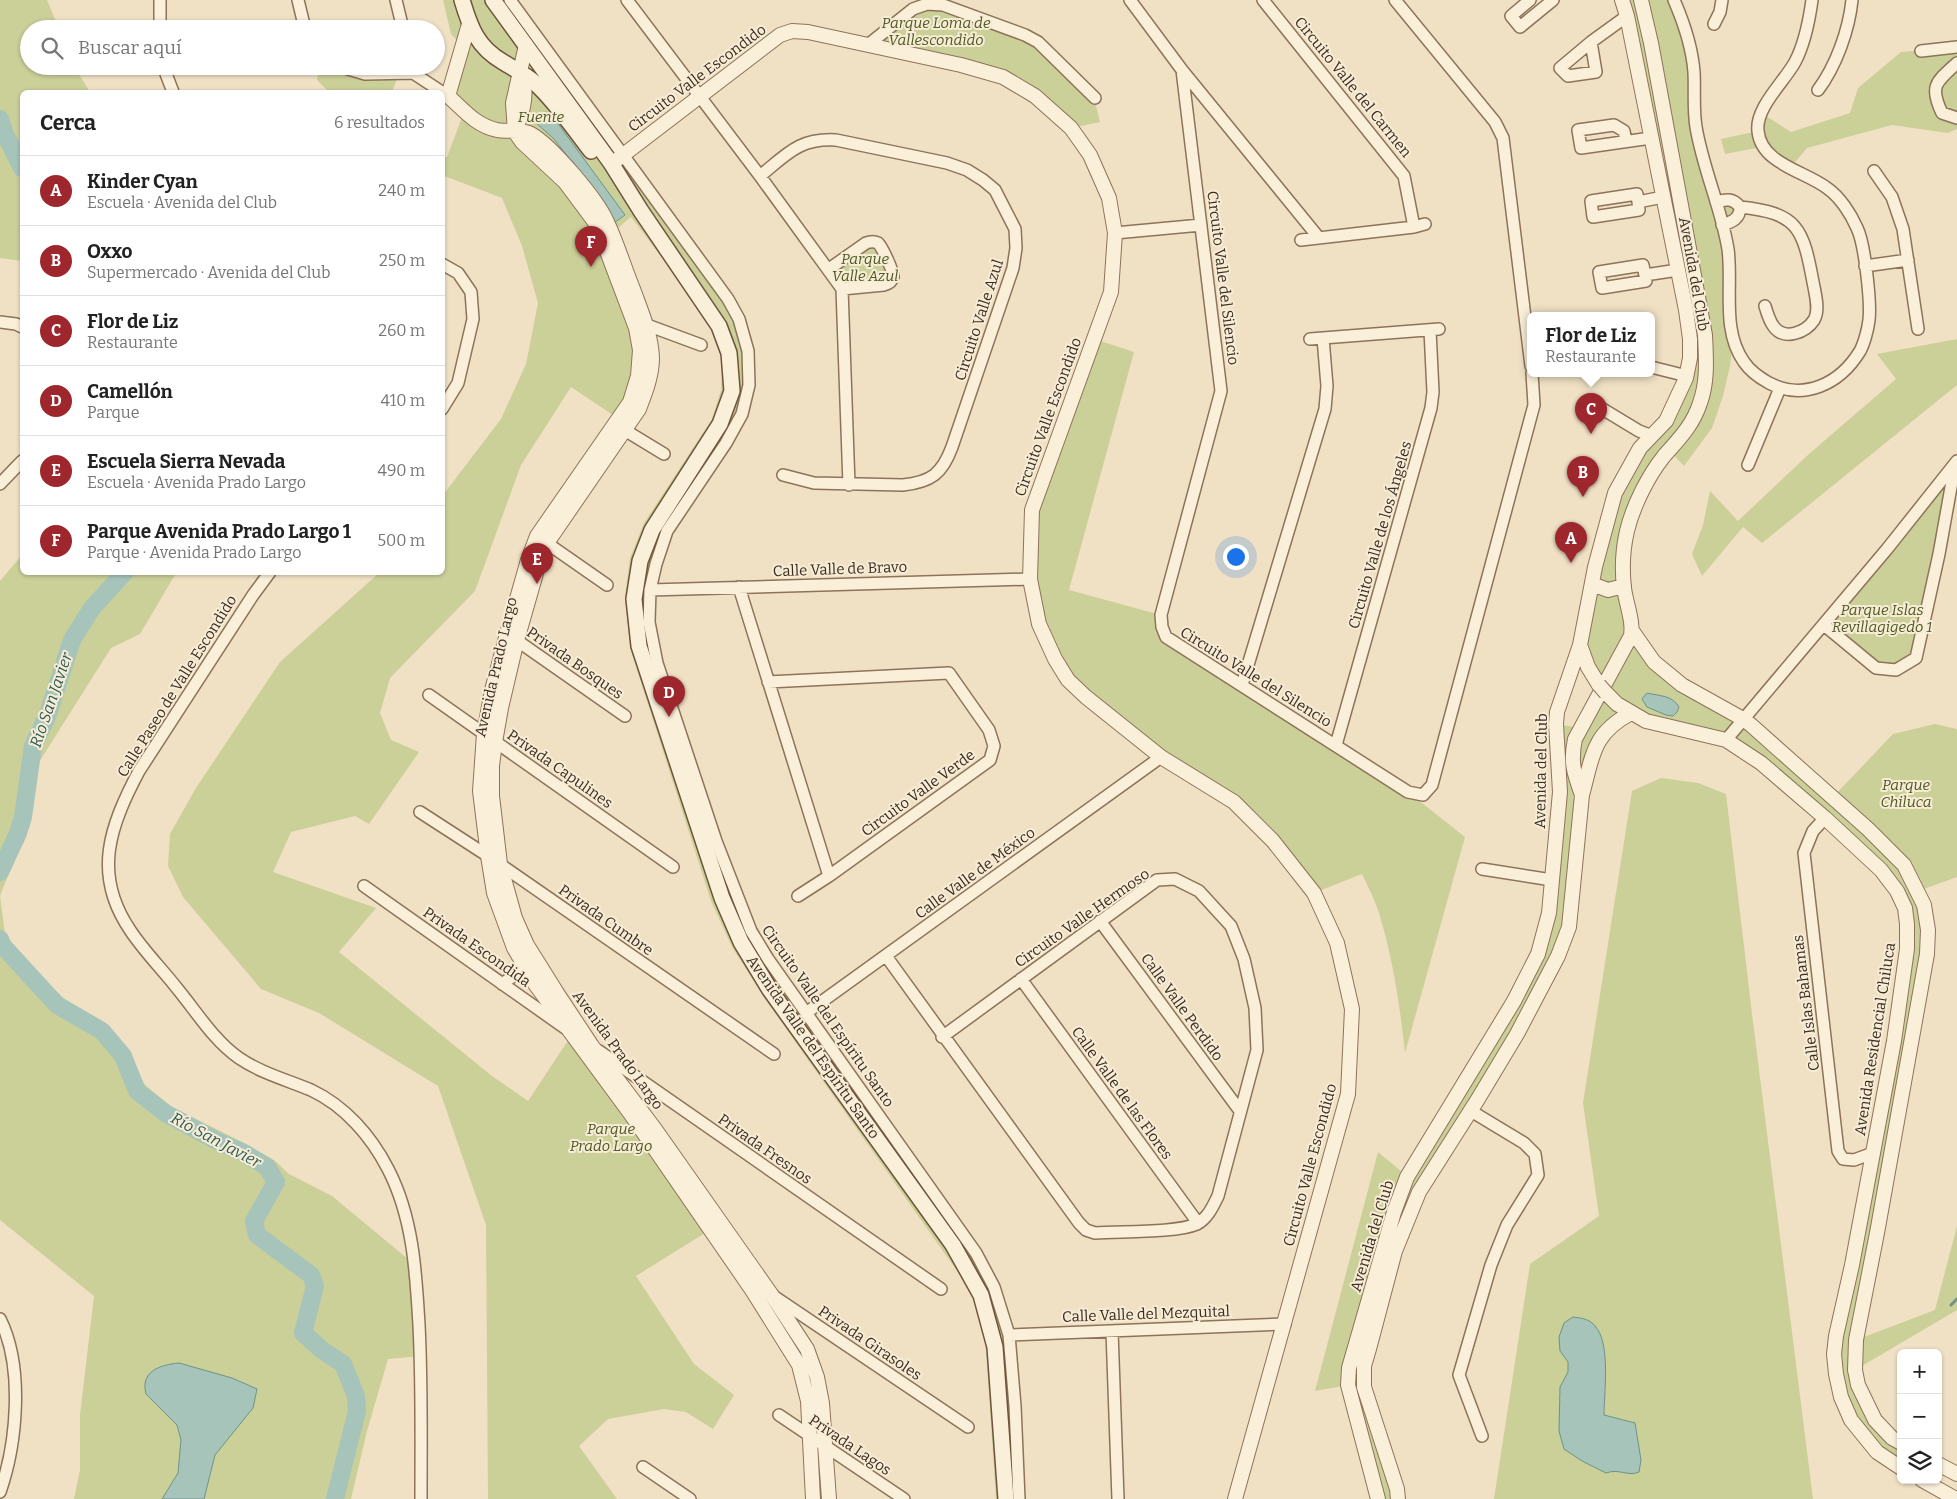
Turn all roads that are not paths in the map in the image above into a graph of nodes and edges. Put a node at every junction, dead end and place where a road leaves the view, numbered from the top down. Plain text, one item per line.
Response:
1 (160, 0) edge
2 (298, 0) edge
3 (396, 0) edge
4 (462, 0) edge
5 (493, 0) edge
6 (510, 0) edge
7 (627, 0) edge
8 (1130, 0) edge
9 (1264, 0) edge
10 (1395, 0) edge
11 (1530, 0) edge
12 (1552, 0) edge
13 (1622, 0) edge
14 (1641, 0) edge
15 (1674, 0) edge
16 (1722, 0) edge
17 (1812, 0) edge
18 (1852, 0) edge
19 (1627, 16) junction
20 (160, 20) edge
21 (303, 20) edge
22 (401, 20) edge
23 (1714, 24) dead end
24 (471, 28) junction
25 (1591, 42) dead end
26 (869, 44) junction
27 (526, 45) junction
28 (1957, 47) edge
29 (1921, 50) dead end
30 (1957, 63) edge
31 (1182, 70) junction
32 (520, 71) junction
33 (165, 75) edge
34 (419, 75) edge
35 (172, 90) edge
36 (439, 90) edge
37 (1818, 90) dead end
38 (445, 95) edge
39 (699, 97) junction
40 (1095, 98) dead end
41 (451, 99) junction
42 (1957, 118) edge
43 (515, 132) junction
44 (1651, 138) junction
45 (1626, 142) dead end
46 (616, 160) junction
47 (1672, 164) junction
48 (1657, 168) junction
49 (1874, 170) dead end
50 (760, 176) junction
51 (1663, 197) junction
52 (1638, 202) dead end
53 (1716, 202) junction
54 (1740, 207) junction
55 (641, 211) junction
56 (1201, 225) junction
57 (1722, 225) junction
58 (1115, 233) junction
59 (1319, 238) junction
60 (1301, 240) dead end
61 (1908, 260) junction
62 (445, 266) edge
63 (1865, 266) junction
64 (829, 269) junction
65 (1678, 270) junction
66 (1645, 275) dead end
67 (842, 289) junction
68 (1765, 306) dead end
69 (634, 307) junction
70 (0, 322) edge
71 (647, 325) junction
72 (20, 326) edge
73 (1918, 329) dead end
74 (1527, 333) edge
75 (1705, 335) junction
76 (1323, 338) junction
77 (1310, 339) dead end
78 (1690, 339) junction
79 (701, 344) dead end
80 (1655, 369) edge
81 (1687, 376) junction
82 (1532, 377) edge
83 (1780, 388) junction
84 (445, 404) edge
85 (1596, 405) dead end
86 (620, 427) junction
87 (1652, 436) junction
88 (664, 454) dead end
89 (1956, 462) edge
90 (20, 463) edge
91 (1748, 465) dead end
92 (783, 475) dead end
93 (0, 484) edge
94 (849, 485) junction
95 (542, 540) junction
96 (268, 575) edge
97 (1030, 579) junction
98 (1592, 584) junction
99 (607, 585) dead end
100 (1624, 586) junction
101 (739, 587) junction
102 (650, 590) junction
103 (1824, 625) junction
104 (1632, 632) junction
105 (512, 637) junction
106 (1583, 656) junction
107 (768, 682) junction
108 (1242, 685) junction
109 (429, 696) dead end
110 (1631, 713) junction
111 (625, 716) dead end
112 (1743, 719) junction
113 (489, 738) junction
114 (1726, 740) junction
115 (1336, 745) junction
116 (1161, 757) junction
117 (1582, 795) junction
118 (420, 812) dead end
119 (1825, 818) junction
120 (488, 856) junction
121 (500, 864) junction
122 (673, 867) dead end
123 (1482, 869) dead end
124 (829, 876) junction
125 (1552, 880) junction
126 (364, 886) dead end
127 (798, 896) dead end
128 (1100, 921) junction
129 (886, 956) junction
130 (521, 961) junction
131 (1021, 980) junction
132 (502, 984) junction
133 (806, 1013) junction
134 (572, 1033) junction
135 (942, 1037) junction
136 (592, 1046) junction
137 (774, 1054) dead end
138 (647, 1085) junction
139 (635, 1102) junction
140 (1240, 1111) junction
141 (1470, 1111) junction
142 (1873, 1153) junction
143 (1198, 1223) junction
144 (941, 1289) dead end
145 (752, 1290) junction
146 (771, 1294) junction
147 (0, 1319) edge
148 (1284, 1324) junction
149 (1112, 1331) junction
150 (1009, 1335) junction
151 (1362, 1348) junction
152 (778, 1415) dead end
153 (968, 1427) dead end
154 (809, 1435) junction
155 (1482, 1436) dead end
156 (1897, 1441) edge
157 (826, 1448) junction
158 (1897, 1465) edge
159 (1942, 1466) edge
160 (643, 1467) dead end
161 (1957, 1474) edge
162 (1929, 1484) edge
163 (1, 1487) edge
164 (421, 1499) edge
165 (690, 1499) edge
166 (813, 1499) edge
167 (829, 1499) edge
168 (904, 1499) edge
169 (1006, 1499) edge
170 (1019, 1499) edge
171 (1118, 1499) edge
172 (1235, 1499) edge
173 (1378, 1499) edge
174 (1398, 1499) edge
175 (1956, 1499) edge

1 - 20 street
2 - 21 street
3 - 22 street
4 - 24 main road, Avenida Valle del Espíritu Santo
5 - 27 main road, Avenida Valle del Espíritu Santo
6 - 46 street, Circuito Valle del Espíritu Santo
7 - 39 street
8 - 31 street, Circuito Valle del Silencio
9 - 59 street, Circuito Valle del Carmen
10 - 74 street
11 - 12 street
13 - 19 street, Avenida del Club
14 - 47 street, Avenida del Club
15 - 53 street
16 - 23 street
17 - 63 street
18 - 37 street
19 - 25 street
19 - 44 street, Avenida del Club
24 - 32 main road, Avenida Valle del Espíritu Santo
24 - 41 street
26 - 39 street, Circuito Valle Escondido
26 - 40 street
26 - 58 street, Circuito Valle Escondido
27 - 32 street
27 - 46 main road, Avenida Valle del Espíritu Santo
28 - 29 street
30 - 42 street
31 - 56 street, Circuito Valle del Silencio
31 - 59 street
32 - 43 street
32 - 55 main road, Avenida Valle del Espíritu Santo
33 - 35 street
34 - 36 street
38 - 41 street
39 - 46 street, Circuito Valle Escondido
39 - 50 street
41 - 43 street
43 - 69 street, Avenida Prado Largo
44 - 45 street
44 - 48 street, Avenida del Club
46 - 55 main road, Avenida Valle del Espíritu Santo
46 - 102 street, Circuito Valle del Espíritu Santo
47 - 48 street
47 - 75 street, Avenida del Club
48 - 51 street, Avenida del Club
49 - 61 street
50 - 64 street
50 - 94 street, Circuito Valle Azul
51 - 52 street
51 - 65 street, Avenida del Club
53 - 54 street
53 - 57 street
54 - 57 street
54 - 68 street
55 - 169 main road, Avenida Valle del Espíritu Santo
56 - 58 street
56 - 108 street, Circuito Valle del Silencio
57 - 83 street
58 - 97 street, Circuito Valle Escondido
59 - 60 street, Circuito Valle del Carmen
61 - 63 street
61 - 73 street
62 - 84 street
63 - 83 street
64 - 67 street
64 - 67 street
65 - 66 street
65 - 78 street, Avenida del Club
67 - 94 street
69 - 71 street, Avenida Prado Largo
69 - 86 street, Avenida Prado Largo
70 - 72 street
71 - 79 street
71 - 86 street, Avenida Prado Largo
75 - 78 street
75 - 100 street, Avenida del Club
76 - 77 street, Circuito Valle de los Ángeles
76 - 108 street
76 - 115 street, Circuito Valle de los Ángeles
78 - 81 street, Avenida del Club
80 - 81 street
81 - 87 street, Avenida del Club
82 - 115 street, Circuito Valle del Silencio
83 - 91 street
85 - 87 street
86 - 88 street
86 - 95 street, Avenida Prado Largo
87 - 98 street, Avenida del Club
89 - 103 street
89 - 103 street
90 - 93 street
92 - 94 street, Circuito Valle Azul
95 - 99 street
95 - 105 street, Avenida Prado Largo
96 - 164 street, Calle Paseo de Valle Escondido
97 - 101 street, Calle Valle de Bravo
97 - 116 street, Circuito Valle Escondido
98 - 100 street
98 - 106 street, Avenida del Club
100 - 104 street, Avenida del Club
101 - 102 street, Calle Valle de Bravo
101 - 107 street
102 - 133 street, Circuito Valle del Espíritu Santo
103 - 112 street
104 - 112 street
104 - 117 street, Avenida del Club
105 - 111 street, Privada Bosques
105 - 113 street, Avenida Prado Largo
106 - 110 street, Avenida Residencial Chiluca
106 - 125 street, Avenida del Club
107 - 124 street
107 - 124 street, Circuito Valle Verde
108 - 115 street, Circuito Valle del Silencio
109 - 113 street, Privada Capulines
110 - 114 street, Avenida Residencial Chiluca
110 - 117 street
112 - 114 street
112 - 156 street
113 - 120 street, Avenida Prado Largo
113 - 121 street, Avenida Prado Largo
113 - 122 street, Privada Capulines
114 - 119 street, Avenida Residencial Chiluca
116 - 129 street, Calle Valle de México
116 - 148 street, Circuito Valle Escondido
117 - 141 street, Avenida del Club
118 - 120 street, Privada Cumbre
119 - 142 street, Avenida Residencial Chiluca
119 - 142 street, Calle Islas Bahamas
120 - 121 street, Privada Cumbre
120 - 130 street, Avenida Prado Largo
121 - 136 street, Avenida Prado Largo
121 - 137 street, Privada Cumbre
123 - 125 street
124 - 127 street, Circuito Valle Verde
125 - 151 street, Avenida del Club
126 - 132 street, Privada Escondida
128 - 131 street, Circuito Valle Hermoso
128 - 140 street, Calle Valle Perdido
128 - 140 street, Circuito Valle Hermoso
129 - 133 street, Calle Valle de México
129 - 135 street
130 - 132 street
130 - 134 street, Avenida Prado Largo
131 - 135 street, Circuito Valle Hermoso
131 - 143 street, Calle Valle de las Flores
132 - 134 street, Privada Escondida
133 - 150 street, Circuito Valle del Espíritu Santo
134 - 136 street, Privada Fresnos
134 - 145 street, Avenida Prado Largo
135 - 143 street
136 - 138 street, Privada Fresnos
136 - 139 street, Avenida Prado Largo
138 - 139 street
138 - 144 street, Privada Fresnos
139 - 146 street, Avenida Prado Largo
140 - 143 street, Circuito Valle Hermoso
141 - 151 street, Avenida del Club
141 - 155 street
142 - 158 street, Avenida Residencial Chiluca
145 - 146 street, Privada Girasoles
145 - 154 street, Avenida Prado Largo
146 - 153 street, Privada Girasoles
146 - 157 street, Avenida Prado Largo
147 - 163 street
148 - 149 street, Calle Valle del Mezquital
148 - 172 street, Circuito Valle Escondido
149 - 150 street, Calle Valle del Mezquital
149 - 171 street
150 - 170 street, Circuito Valle del Espíritu Santo
151 - 173 street, Avenida del Club
151 - 174 street, Avenida del Club
152 - 154 street, Privada Lagos
154 - 157 street, Privada Lagos
154 - 166 street, Avenida Prado Largo
157 - 167 street, Avenida Prado Largo
157 - 168 street, Privada Lagos
159 - 161 street
160 - 165 street
162 - 175 street

